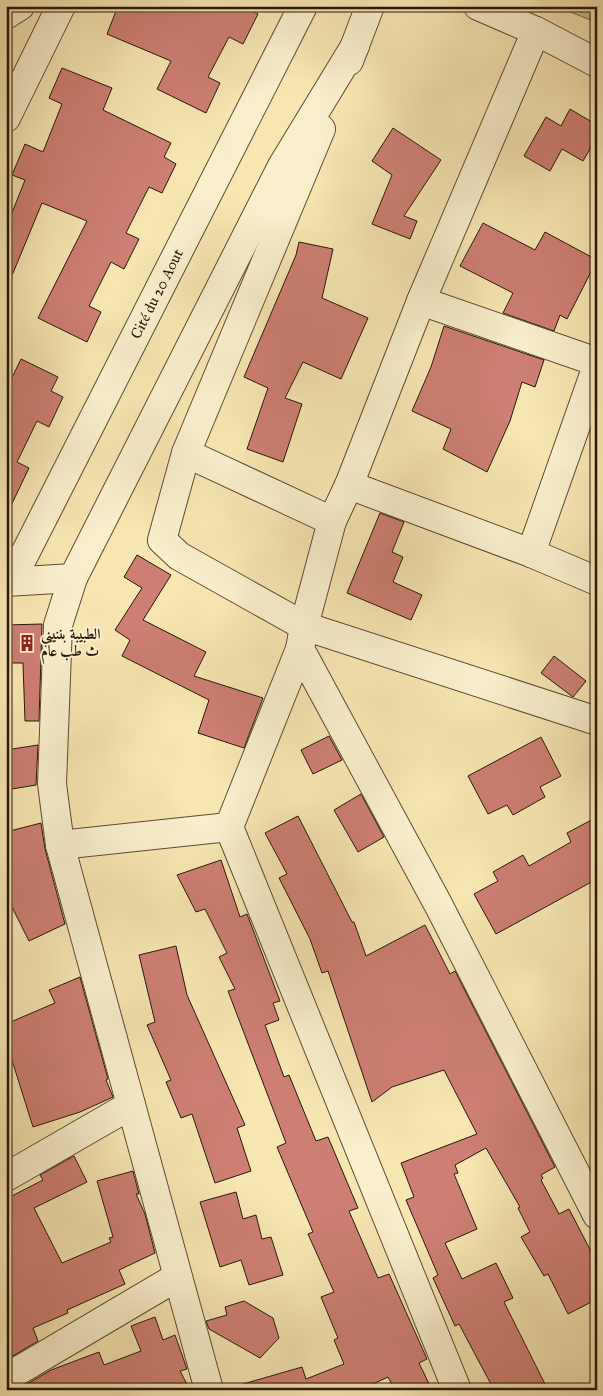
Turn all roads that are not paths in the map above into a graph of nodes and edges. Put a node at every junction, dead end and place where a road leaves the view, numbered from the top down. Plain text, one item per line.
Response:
1 (20, 6) edge
2 (61, 6) edge
3 (303, 6) edge
4 (370, 6) edge
5 (478, 6) edge
6 (6, 15) edge
7 (536, 31) junction
8 (356, 46) junction
9 (597, 63) edge
10 (8, 111) edge
11 (422, 301) junction
12 (597, 364) edge
13 (186, 453) junction
14 (349, 485) junction
15 (332, 521) junction
16 (531, 554) junction
17 (72, 578) junction
18 (9, 581) edge
19 (597, 581) edge
20 (302, 637) junction
21 (597, 721) edge
22 (229, 827) junction
23 (60, 845) junction
24 (131, 1105) junction
25 (587, 1170) edge
26 (6, 1177) edge
27 (597, 1215) edge
28 (177, 1277) junction
29 (6, 1378) edge
30 (209, 1390) edge
31 (457, 1390) edge

1 - 6 street
2 - 10 street
3 - 18 street, Cité du 20 Aout
4 - 8 street
5 - 7 street
7 - 9 street
7 - 11 street
8 - 13 street
8 - 17 street
11 - 12 street
11 - 14 street
12 - 16 street
13 - 15 street
13 - 20 street
14 - 15 street
14 - 16 street
15 - 20 street
16 - 19 street
17 - 18 street
17 - 23 street
20 - 21 street
20 - 22 street
20 - 25 street
22 - 23 street
22 - 31 street
23 - 24 street
24 - 26 street
24 - 28 street
25 - 27 street
28 - 29 street
28 - 30 street

